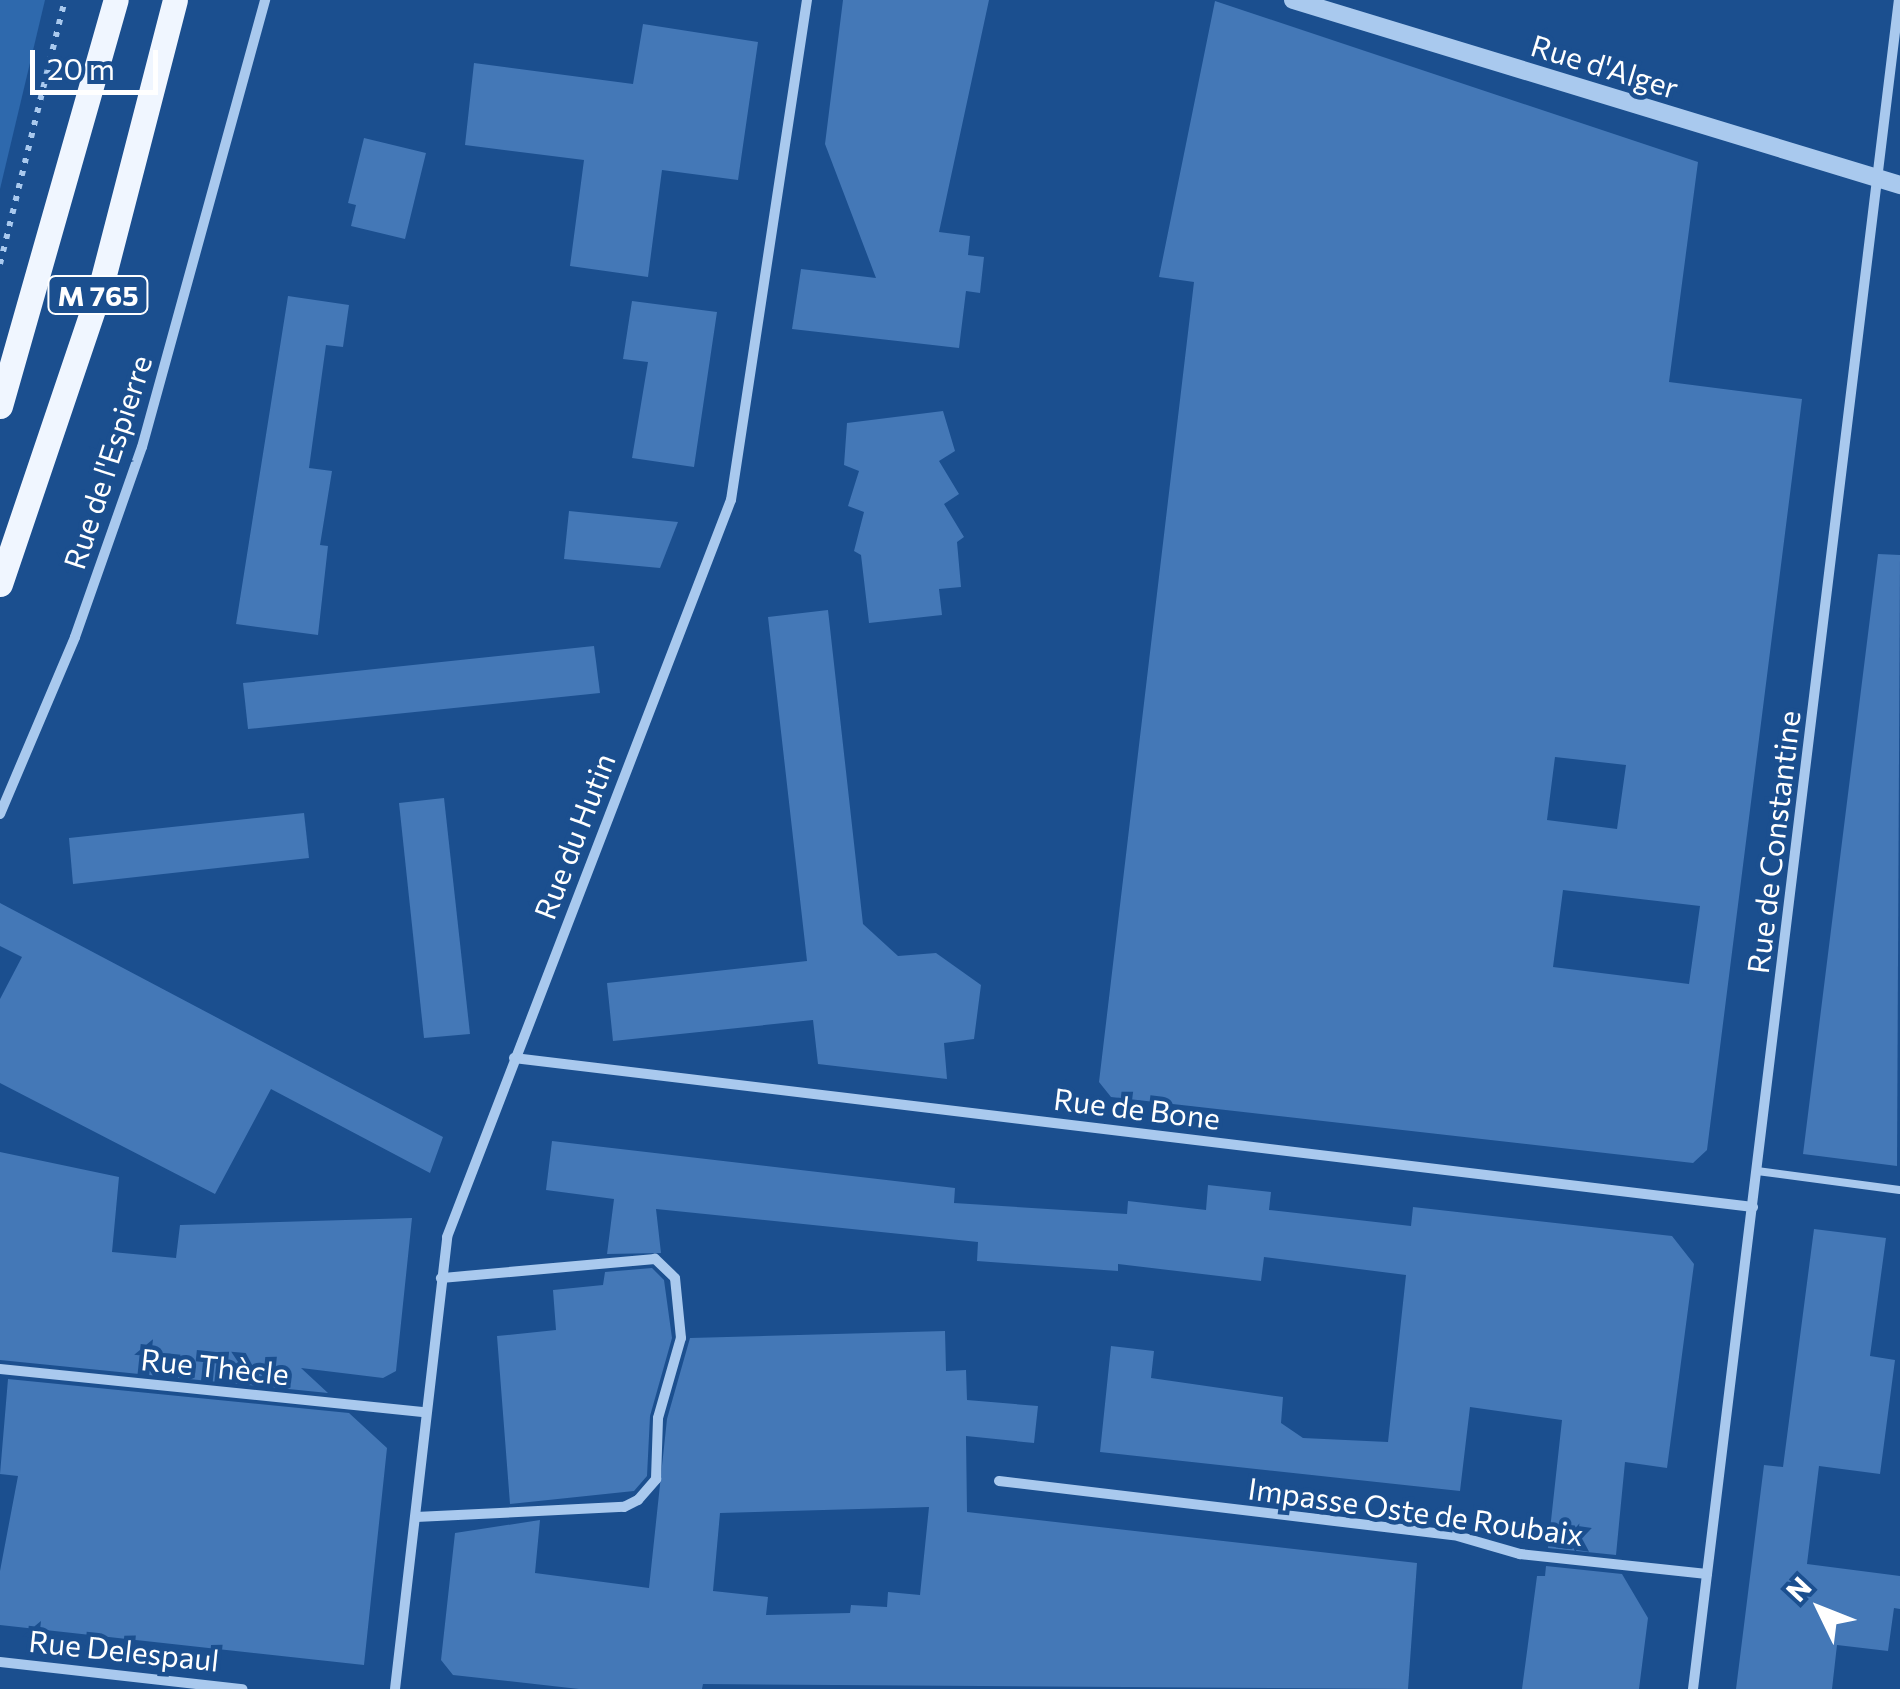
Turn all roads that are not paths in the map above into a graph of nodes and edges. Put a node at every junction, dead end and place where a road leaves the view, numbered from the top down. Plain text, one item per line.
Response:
1 (116, 0) edge
2 (175, 0) edge
3 (265, 0) edge
4 (807, 0) edge
5 (1294, 0) edge
6 (1899, 5) edge
7 (1879, 179) junction
8 (1900, 186) edge
9 (0, 406) edge
10 (0, 584) edge
11 (0, 814) edge
12 (514, 1058) junction
13 (1757, 1171) junction
14 (1900, 1190) edge
15 (1753, 1207) junction
16 (440, 1278) junction
17 (0, 1369) edge
18 (425, 1412) junction
19 (999, 1482) dead end
20 (416, 1518) junction
21 (1707, 1574) junction
22 (0, 1662) edge
23 (242, 1689) edge
24 (395, 1689) edge
25 (1692, 1689) edge

1 - 9 main road, M 765
2 - 10 main road, M 765
3 - 11 street, Rue de l'Espierre
4 - 12 street, Rue du Hutin
5 - 7 street, Rue d'Alger
6 - 7 street, Rue de Constantine
7 - 8 street, Rue d'Alger
7 - 13 street, Rue de Constantine
12 - 15 street, Rue de Bone
12 - 16 street, Rue du Hutin
13 - 14 lane
13 - 15 street, Rue de Constantine
15 - 21 street, Rue de Constantine
16 - 18 street, Rue du Hutin
16 - 20 street
17 - 18 street, Rue Thècle
18 - 20 street, Rue du Hutin
19 - 21 street, Impasse Oste de Roubaix
20 - 24 street, Rue du Hutin
21 - 25 street, Rue de Constantine
22 - 23 street, Rue Delespaul

